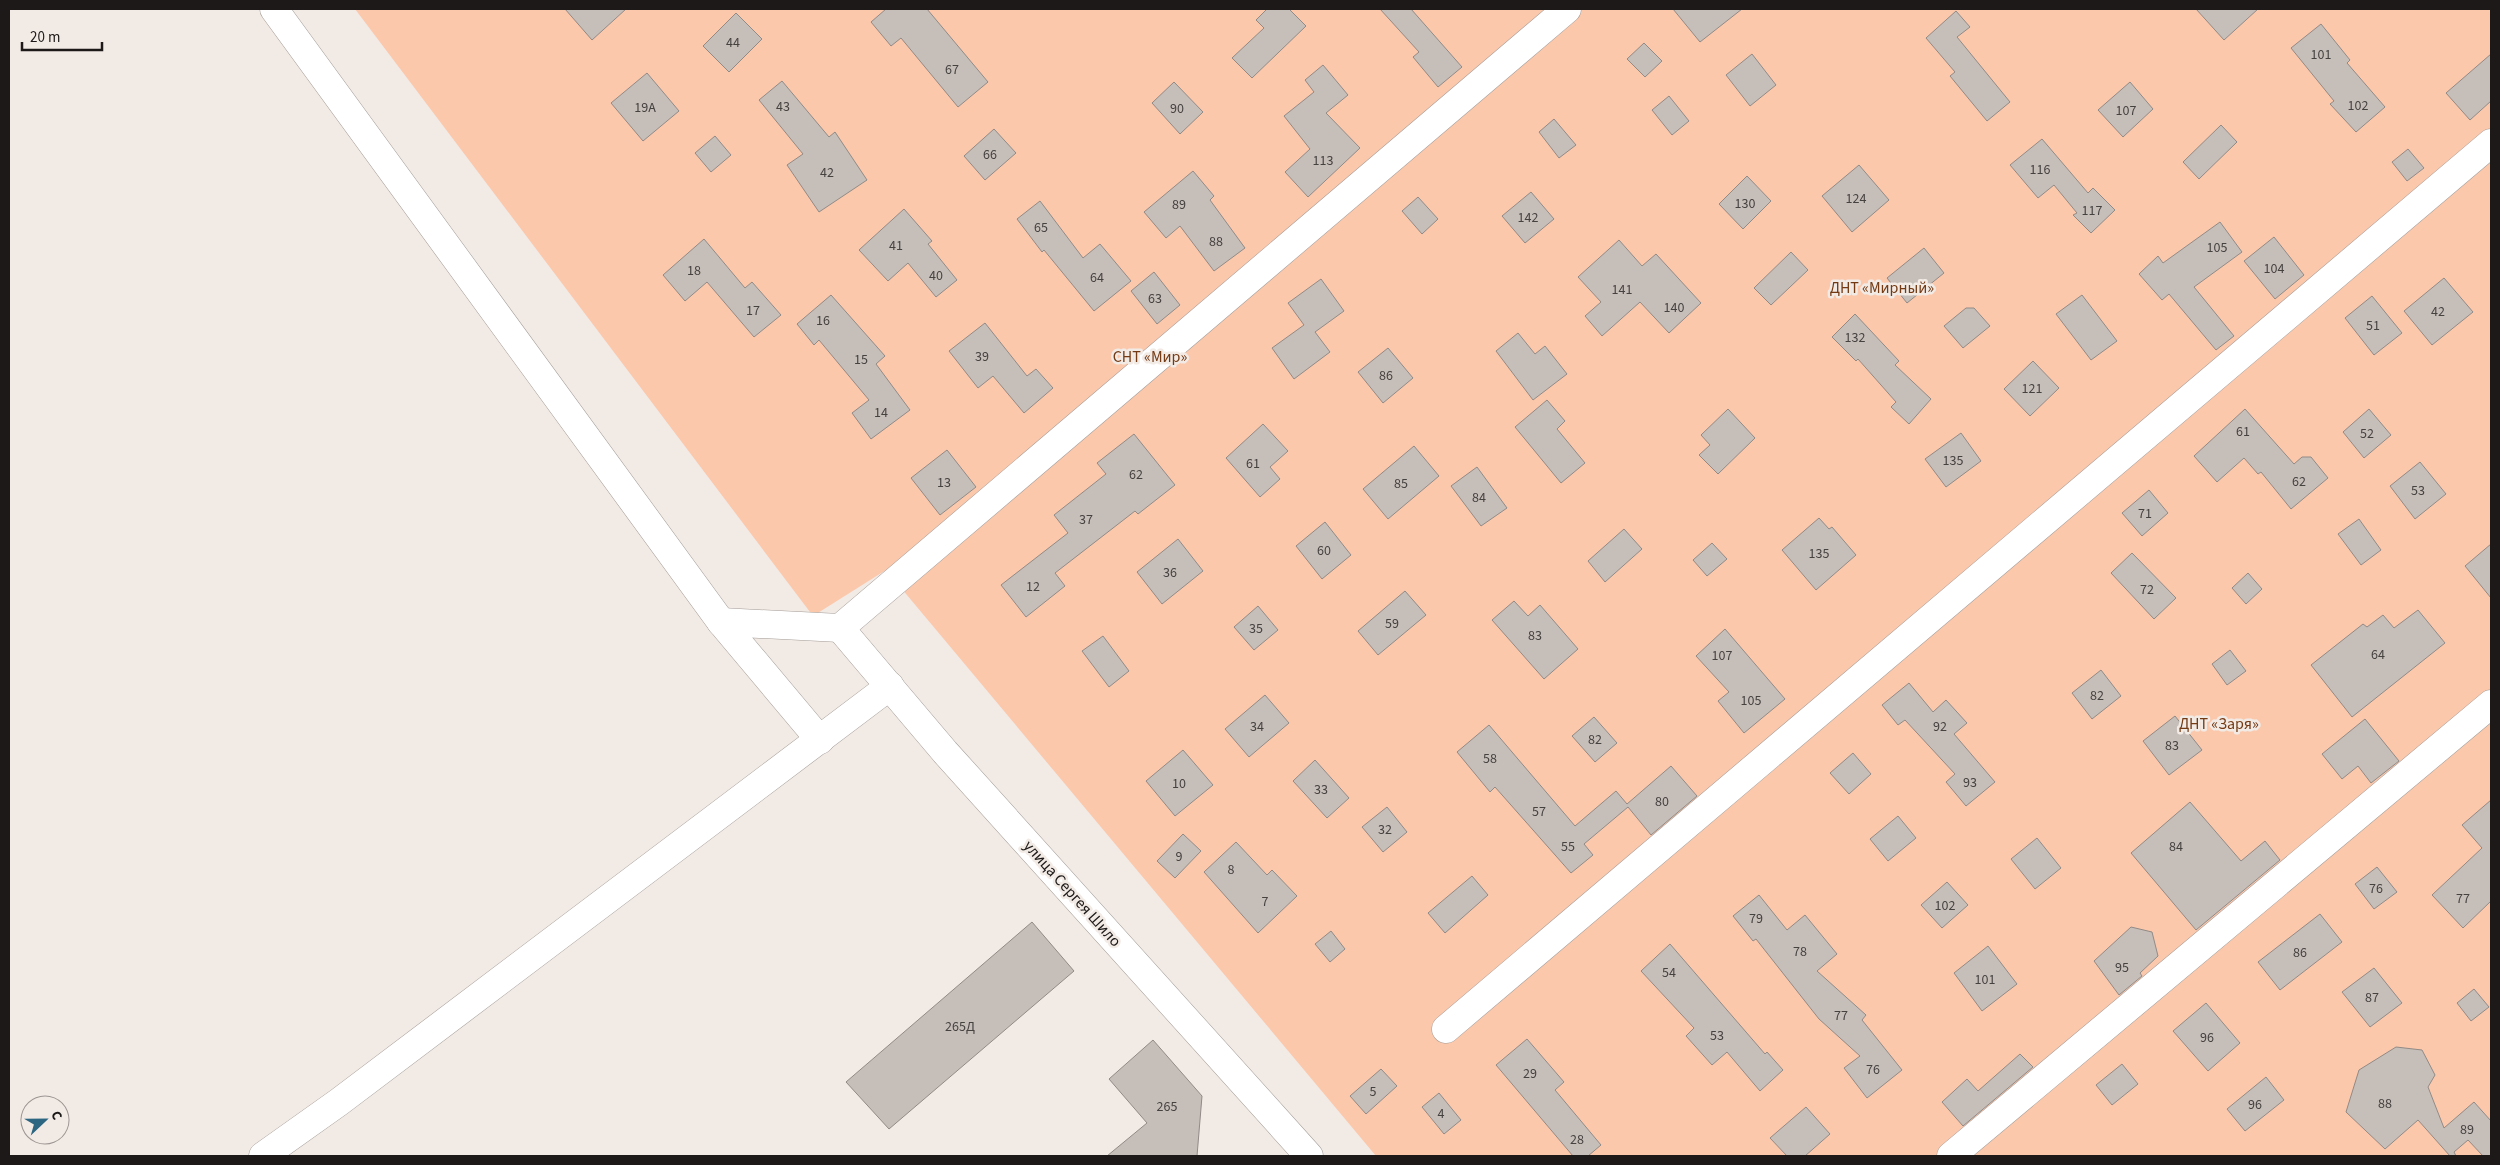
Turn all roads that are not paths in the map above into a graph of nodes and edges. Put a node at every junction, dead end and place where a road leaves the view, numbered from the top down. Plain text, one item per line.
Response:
1 (274, 9) edge
2 (1567, 9) edge
3 (2491, 143) edge
4 (721, 622) junction
5 (840, 628) junction
6 (890, 686) junction
7 (2491, 704) edge
8 (820, 740) junction
9 (1446, 1029) dead end
10 (263, 1156) edge
11 (1309, 1156) edge
12 (1952, 1156) edge

1 - 4 street
2 - 5 street
3 - 9 street
4 - 5 street
4 - 8 street
5 - 6 street, улица Сергея Шило
6 - 8 street
6 - 11 street, улица Сергея Шило
7 - 12 street
8 - 10 street

